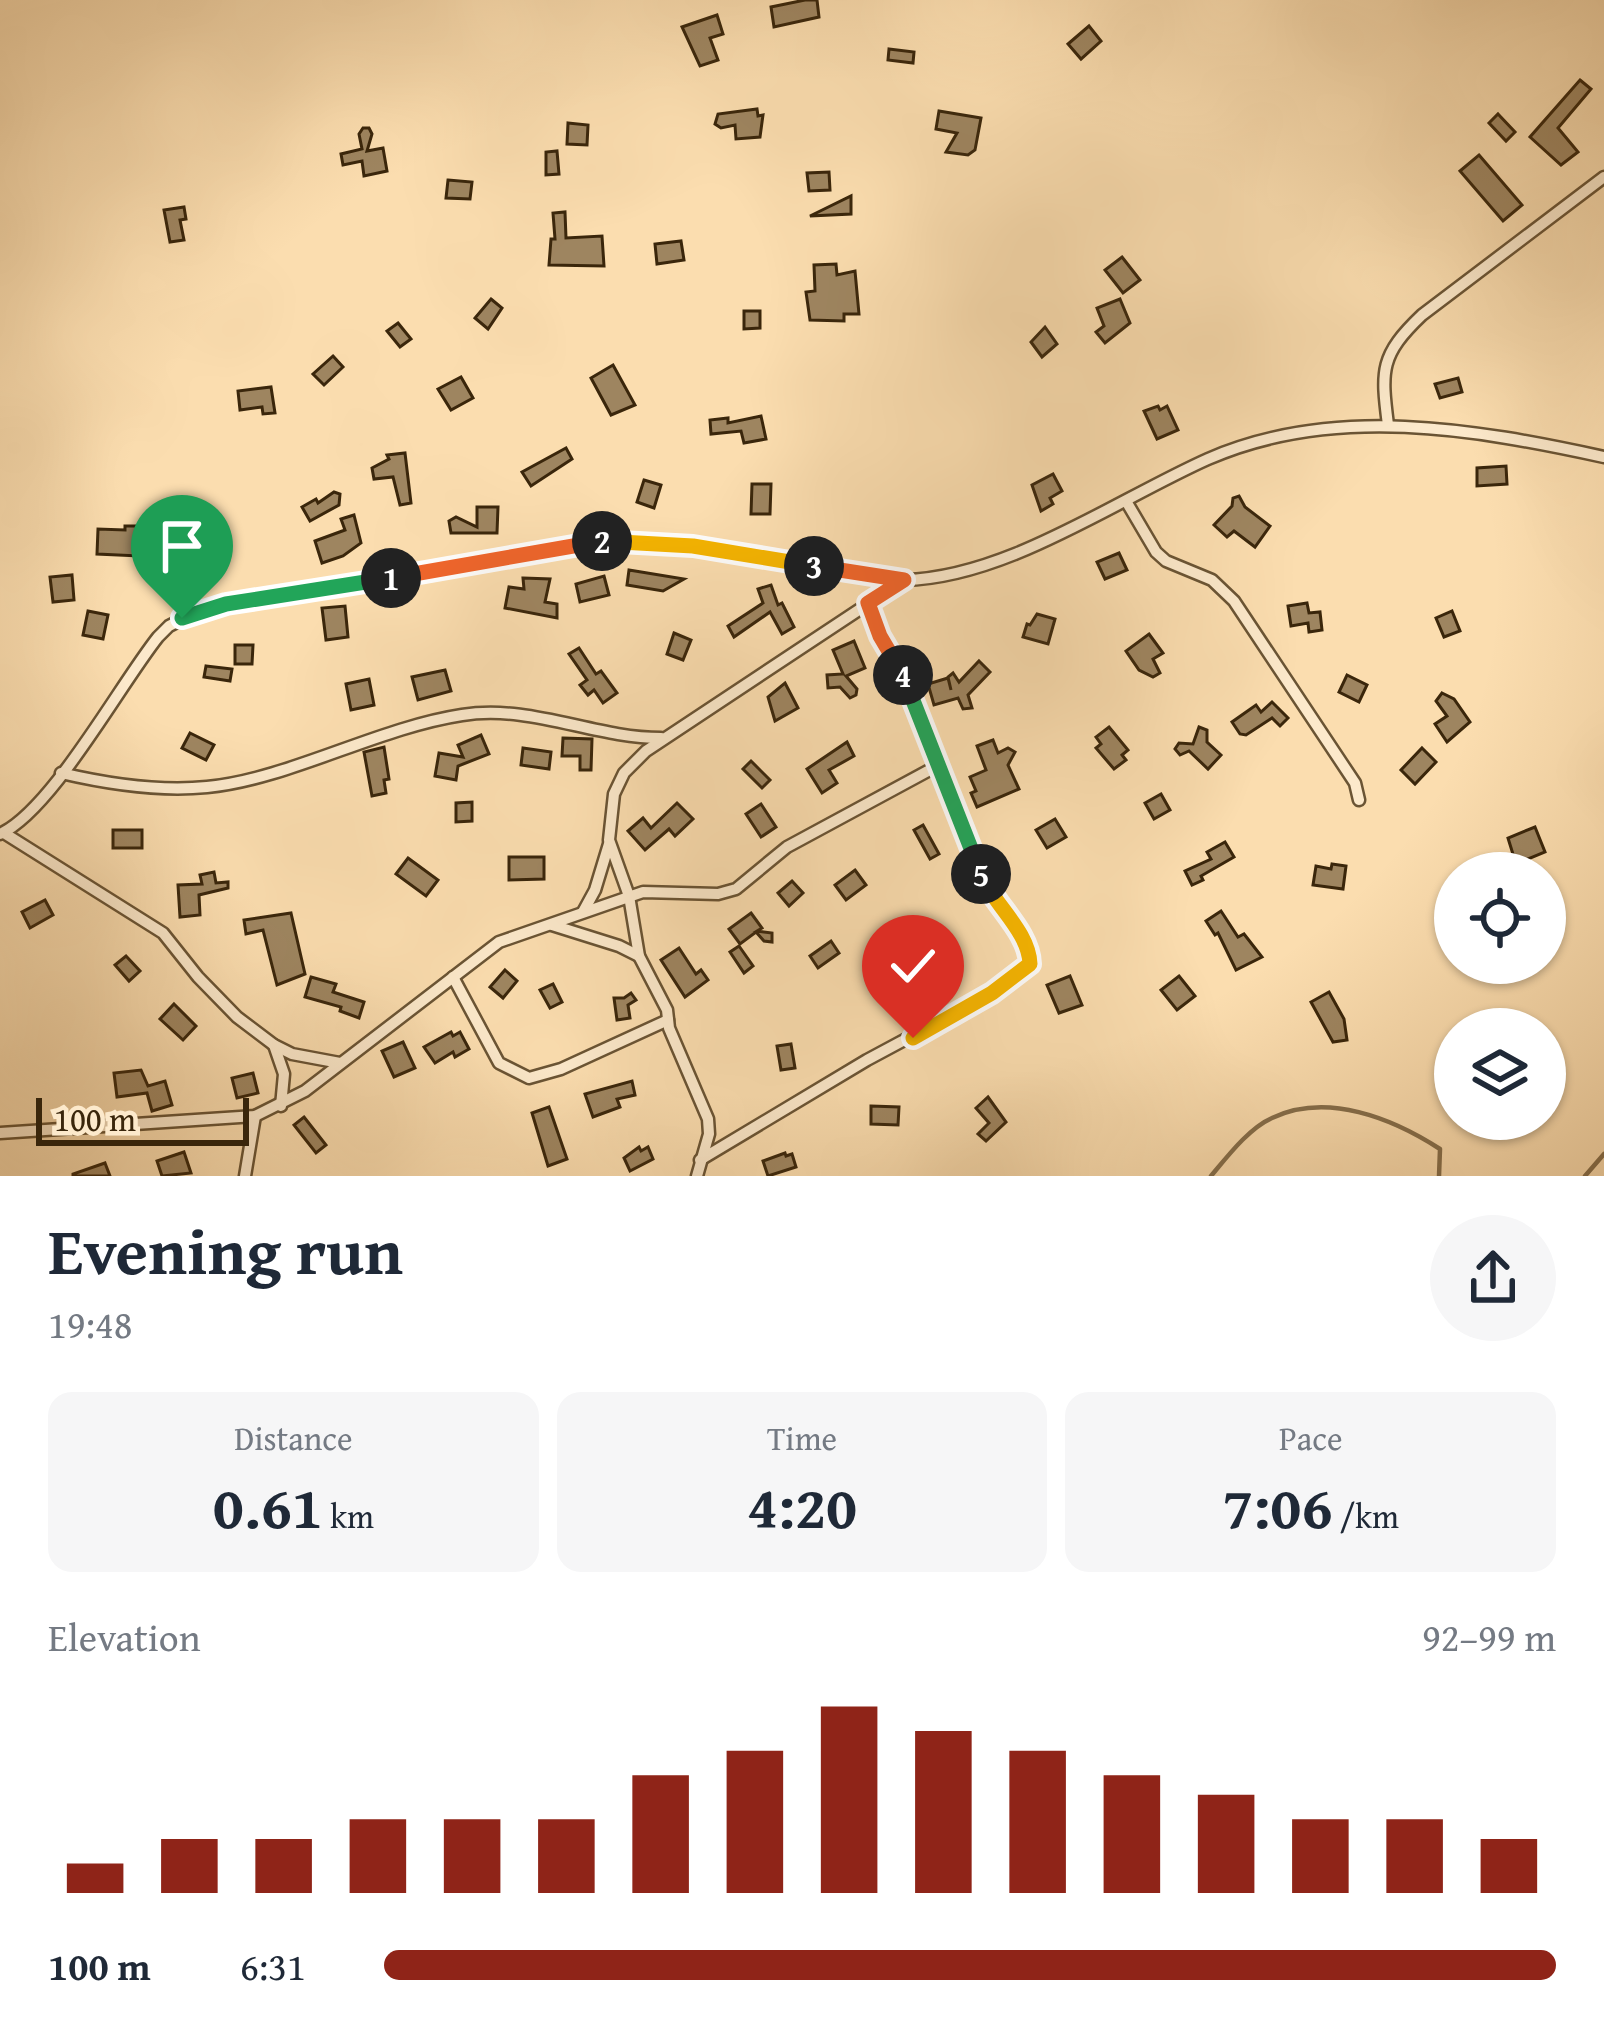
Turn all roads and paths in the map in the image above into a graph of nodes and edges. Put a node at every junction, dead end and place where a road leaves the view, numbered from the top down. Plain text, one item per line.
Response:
1 (1604, 177) edge
2 (1388, 425) junction
3 (1604, 457) edge
4 (1126, 501) junction
5 (904, 580) junction
6 (868, 603) junction
7 (664, 738) junction
8 (937, 766) junction
9 (61, 773) junction
10 (1359, 800) dead end
11 (2, 833) edge
12 (609, 840) junction
13 (629, 896) junction
14 (583, 912) junction
15 (549, 925) junction
16 (639, 956) junction
17 (452, 977) junction
18 (668, 1020) junction
19 (274, 1046) junction
20 (340, 1063) junction
21 (281, 1106) junction
22 (255, 1115) junction
23 (0, 1133) edge
24 (700, 1160) junction
25 (245, 1176) edge
26 (698, 1176) edge

1 - 2 street
2 - 3 street
2 - 4 street
4 - 5 street
4 - 10 street
5 - 6 street
5 - 9 street
6 - 7 street
6 - 8 street
7 - 9 street
7 - 12 street
8 - 13 street
8 - 24 street
9 - 11 street
11 - 19 street
12 - 13 street
12 - 14 street
13 - 14 street
13 - 16 street
14 - 15 street
15 - 16 street
15 - 17 street
16 - 18 street
17 - 18 street
17 - 20 street
18 - 24 street
19 - 20 street
19 - 21 street
20 - 21 street
21 - 22 street
22 - 23 street
22 - 25 street
24 - 26 street

